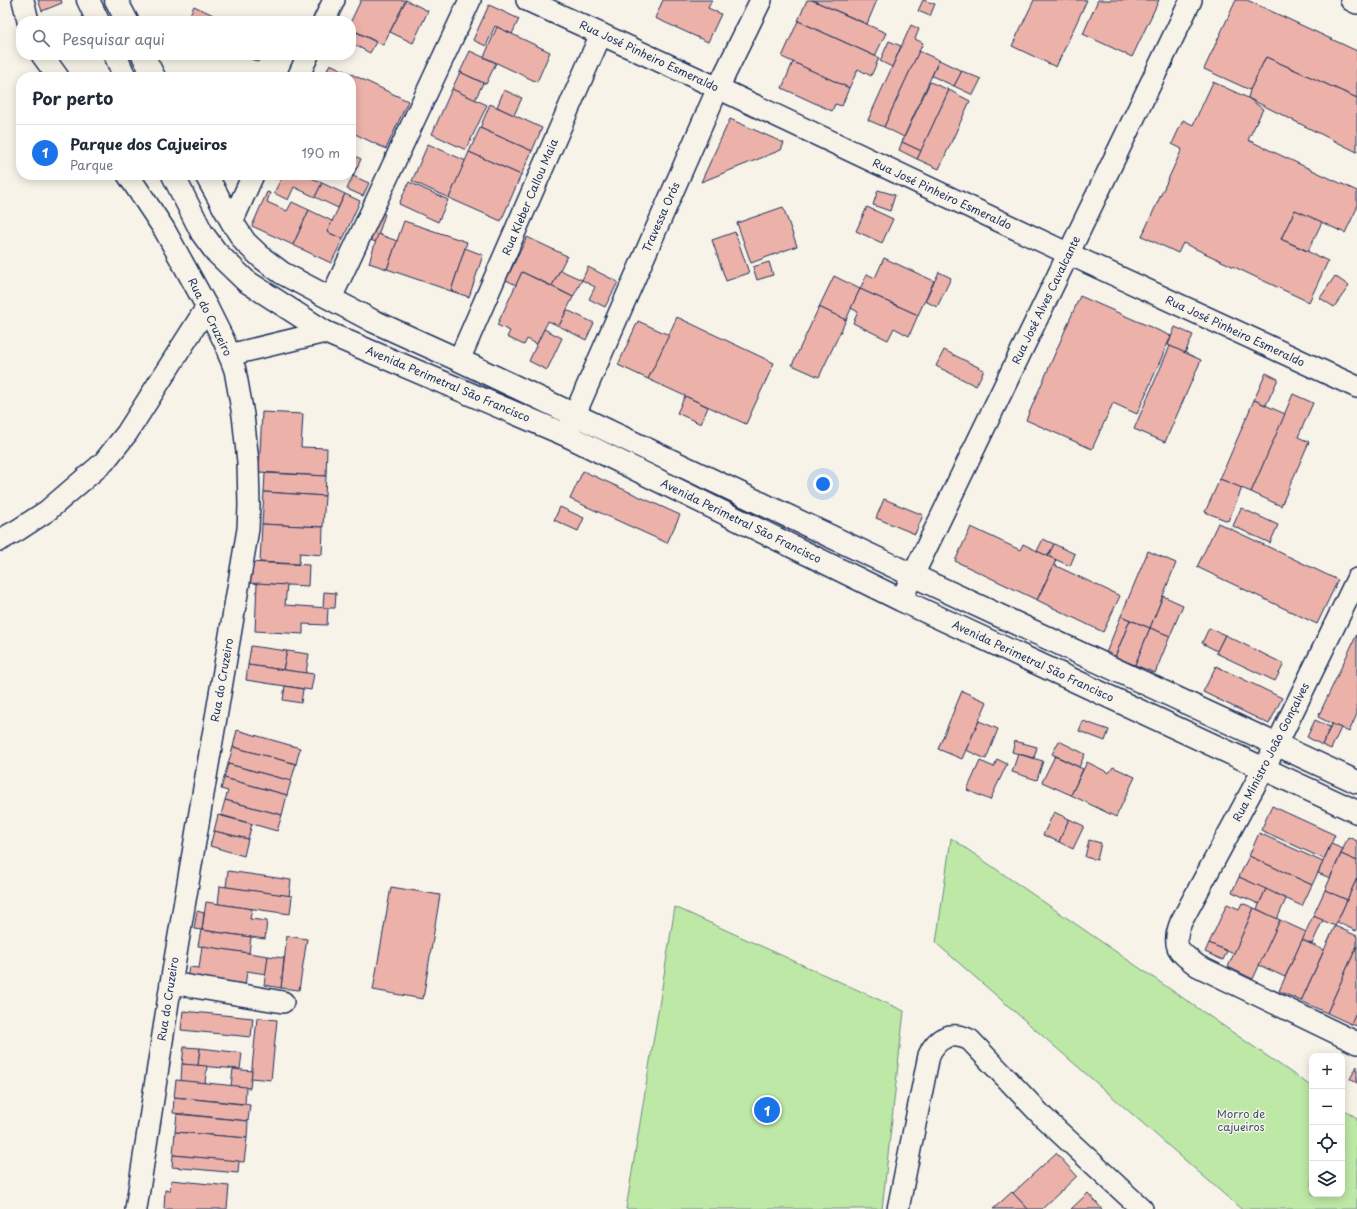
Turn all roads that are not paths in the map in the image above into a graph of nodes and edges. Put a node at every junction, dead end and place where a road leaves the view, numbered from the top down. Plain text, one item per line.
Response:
1 (23, 0) edge
2 (116, 0) edge
3 (334, 0) edge
4 (470, 0) edge
5 (527, 0) edge
6 (761, 0) edge
7 (1191, 0) edge
8 (1351, 0) edge
9 (1357, 3) edge
10 (27, 16) edge
11 (124, 16) edge
12 (326, 16) edge
13 (601, 34) junction
14 (46, 60) edge
15 (118, 60) edge
16 (146, 60) edge
17 (306, 60) edge
18 (54, 72) edge
19 (124, 72) edge
20 (152, 72) edge
21 (300, 72) edge
22 (718, 88) junction
23 (131, 180) edge
24 (176, 180) edge
25 (209, 180) edge
26 (251, 180) edge
27 (232, 222) junction
28 (1069, 254) junction
29 (331, 298) junction
30 (207, 307) junction
31 (325, 332) junction
32 (229, 355) junction
33 (459, 360) junction
34 (1357, 387) edge
35 (570, 425) junction
36 (0, 540) edge
37 (912, 575) junction
38 (1357, 579) edge
39 (901, 600) junction
40 (1277, 744) junction
41 (1264, 768) junction
42 (1357, 782) edge
43 (1357, 812) edge
44 (171, 983) junction
45 (283, 1002) dead end
46 (1357, 1043) edge
47 (136, 1209) edge
48 (898, 1209) edge
49 (1142, 1209) edge

1 - 10 street
2 - 11 main road
3 - 12 street
4 - 29 street
5 - 13 street, Rua José Pinheiro Esmeraldo
6 - 22 street, Travessa Orós
7 - 28 street, Rua José Alves Cavalcante
8 - 9 street
13 - 22 street, Rua José Pinheiro Esmeraldo
13 - 33 street, Rua Kleber Callou Maia
14 - 18 street
15 - 19 main road
16 - 20 main road
17 - 21 street
22 - 28 street, Rua José Pinheiro Esmeraldo
22 - 35 street, Travessa Orós
23 - 30 street, Rua do Cruzeiro
24 - 31 main road, Avenida Perimetral São Francisco
25 - 27 main road, Avenida Perimetral São Francisco
26 - 27 street
27 - 29 main road, Avenida Perimetral São Francisco
28 - 34 street, Rua José Pinheiro Esmeraldo
28 - 37 street, Rua José Alves Cavalcante
29 - 33 main road, Avenida Perimetral São Francisco
30 - 32 street, Rua do Cruzeiro
30 - 36 street
31 - 32 street
31 - 35 main road, Avenida Perimetral São Francisco
32 - 44 street, Rua do Cruzeiro
33 - 35 main road, Avenida Perimetral São Francisco
35 - 37 main road, Avenida Perimetral São Francisco
35 - 39 main road, Avenida Perimetral São Francisco
37 - 39 street, Rua José Alves Cavalcante
37 - 40 main road, Avenida Perimetral São Francisco
38 - 40 street, Rua Ministro João Gonçalves
39 - 41 main road, Avenida Perimetral São Francisco
40 - 41 street, Rua Ministro João Gonçalves
40 - 42 main road, Avenida Perimetral São Francisco
41 - 43 main road, Avenida Perimetral São Francisco
41 - 46 street, Rua Ministro João Gonçalves
44 - 45 street
44 - 47 street, Rua do Cruzeiro
48 - 49 street

